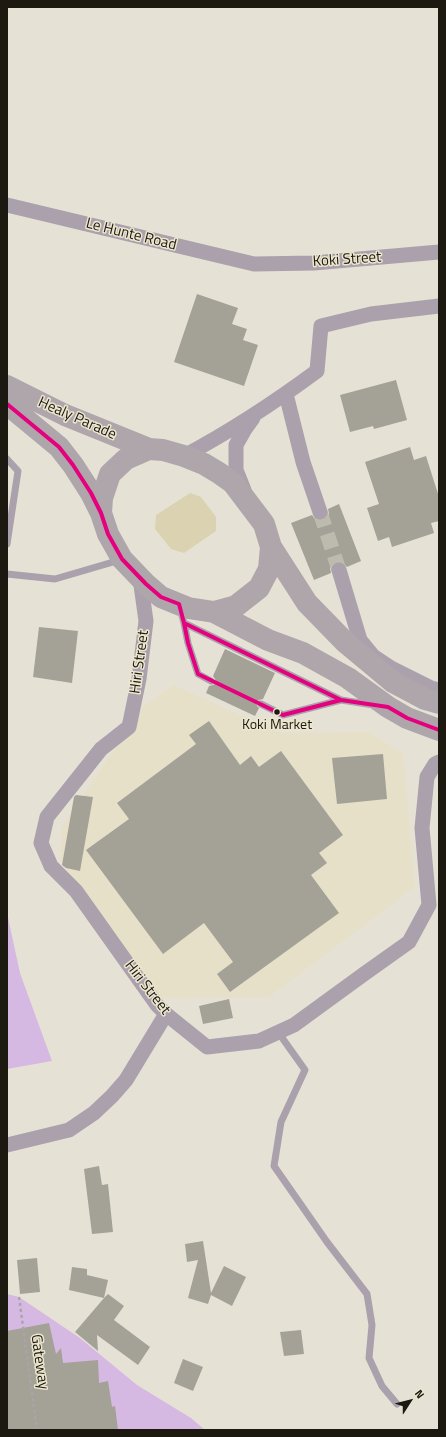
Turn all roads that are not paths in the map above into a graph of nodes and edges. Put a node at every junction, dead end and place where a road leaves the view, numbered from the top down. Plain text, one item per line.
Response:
1 (7, 205) edge
2 (439, 252) edge
3 (254, 264) joint
4 (439, 306) edge
5 (7, 386) edge
6 (286, 394) junction
7 (7, 404) edge
8 (257, 413) junction
9 (149, 449) junction
10 (184, 456) junction
11 (7, 459) edge
12 (249, 503) junction
13 (320, 512) tunnel mouth
14 (101, 513) junction
15 (7, 544) edge
16 (271, 547) junction
17 (122, 559) junction
18 (339, 570) tunnel mouth
19 (7, 574) edge
20 (140, 578) junction
21 (214, 612) junction
22 (181, 614) junction
23 (211, 681) dead end
24 (439, 690) edge
25 (341, 700) junction
26 (439, 703) edge
27 (261, 704) dead end
28 (388, 707) junction
29 (439, 730) edge
30 (437, 763) edge
31 (166, 1014) junction
32 (278, 1032) junction
33 (7, 1145) edge
34 (397, 1404) dead end

1 - 3 street, Le Hunte Road
2 - 3 street, Koki Street
4 - 6 street
5 - 9 highway, Healy Parade
6 - 8 street
6 - 13 street
7 - 14 highway, Healy Parade
8 - 10 street
8 - 12 street
9 - 10 highway, Healy Parade
9 - 14 highway
10 - 12 highway, Healy Parade
11 - 15 lane
12 - 16 highway, Healy Parade
14 - 17 highway, Healy Parade
16 - 21 highway
16 - 26 highway
17 - 19 lane
17 - 20 highway, Healy Parade
18 - 24 street
20 - 22 highway, Healy Parade
20 - 31 street, Hiri Street
21 - 22 highway, Healy Parade
21 - 28 highway
22 - 23 lane
22 - 25 lane
25 - 27 lane
25 - 28 lane
28 - 29 highway
30 - 32 street, Hiri Street
31 - 32 street, Hiri Street
31 - 33 street
32 - 34 lane

